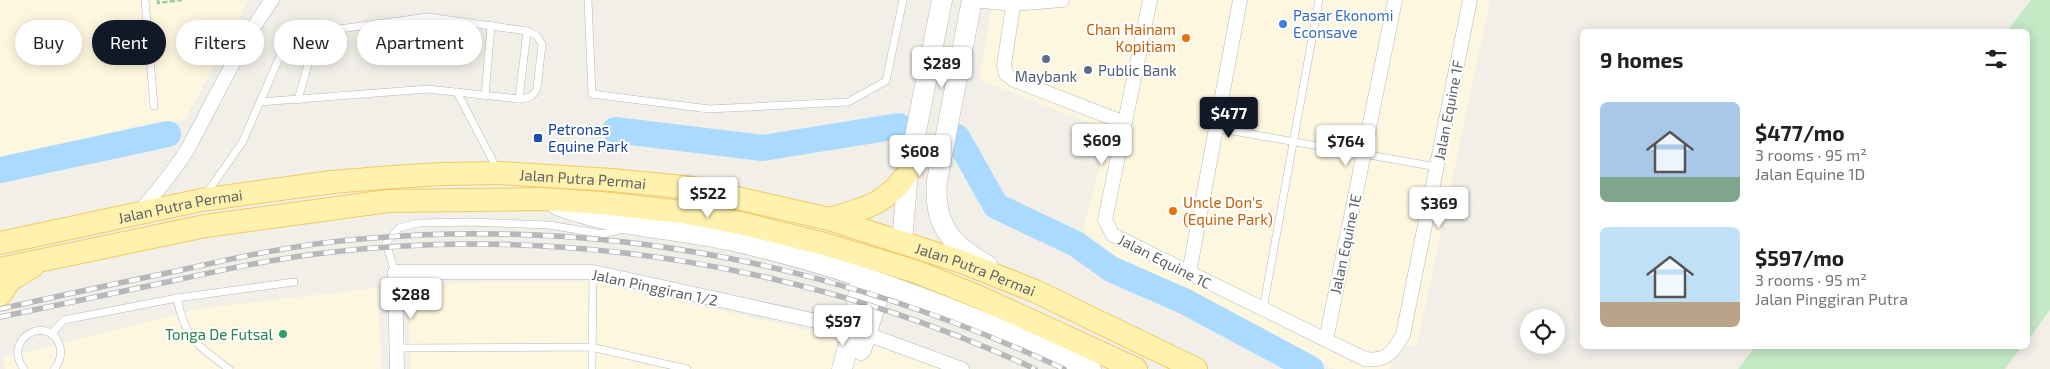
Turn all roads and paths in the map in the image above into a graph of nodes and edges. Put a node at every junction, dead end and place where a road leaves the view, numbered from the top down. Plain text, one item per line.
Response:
1 (145, 0) edge
2 (158, 0) edge
3 (182, 0) edge
4 (272, 0) edge
5 (588, 0) edge
6 (903, 0) edge
7 (942, 0) edge
8 (972, 0) edge
9 (1062, 0) edge
10 (1150, 0) edge
11 (1240, 0) edge
12 (1319, 0) edge
13 (1395, 0) edge
14 (1470, 0) edge
15 (1013, 2) edge
16 (490, 25) junction
17 (347, 28) edge
18 (527, 32) junction
19 (276, 65) edge
20 (308, 65) edge
21 (457, 92) junction
22 (485, 96) junction
23 (519, 99) junction
24 (298, 100) junction
25 (260, 102) junction
26 (154, 106) dead end
27 (1125, 123) junction
28 (1216, 128) junction
29 (1294, 142) junction
30 (1364, 154) junction
31 (1437, 167) junction
32 (908, 172) junction
33 (499, 173) junction
34 (542, 199) junction
35 (201, 200) junction
36 (137, 214) junction
37 (829, 219) junction
38 (94, 223) junction
39 (638, 226) junction
40 (0, 230) edge
41 (902, 242) junction
42 (0, 243) edge
43 (42, 261) junction
44 (0, 269) edge
45 (395, 272) junction
46 (593, 272) junction
47 (917, 272) junction
48 (1189, 273) junction
49 (861, 278) junction
50 (294, 282) dead end
51 (882, 285) junction
52 (1035, 291) junction
53 (0, 295) edge
54 (177, 298) junction
55 (1263, 310) junction
56 (859, 331) junction
57 (52, 334) junction
58 (1326, 340) junction
59 (591, 347) junction
60 (397, 348) junction
61 (945, 365) edge
62 (24, 369) edge
63 (54, 369) edge
64 (229, 369) edge
65 (397, 369) edge
66 (592, 369) edge
67 (687, 369) edge
68 (842, 369) edge
69 (856, 369) edge
70 (962, 369) edge
71 (1091, 369) edge
72 (1136, 369) edge
73 (1196, 369) edge

1 - 26 lane
2 - 3 path
4 - 36 street
5 - 6 lane
7 - 32 street
8 - 15 street
8 - 52 street
9 - 15 street
10 - 27 street, Jalan Equine 1C
11 - 28 street
12 - 29 lane
13 - 30 street, Jalan Equine 1E
14 - 31 street, Jalan Equine 1F
15 - 27 street
16 - 17 lane
16 - 18 lane
16 - 22 lane
18 - 23 lane
18 - 23 lane
19 - 25 lane
20 - 24 lane
21 - 22 lane
21 - 24 lane
21 - 33 lane
22 - 23 lane
24 - 25 lane
25 - 35 lane
27 - 48 street, Jalan Equine 1C
28 - 29 lane
28 - 48 street
29 - 30 lane
29 - 55 lane
30 - 31 lane
30 - 58 street, Jalan Equine 1E
31 - 58 street, Jalan Equine 1F
32 - 37 main road
32 - 41 street
33 - 35 main road, Jalan Putra Permai
33 - 37 main road, Jalan Putra Permai
34 - 39 street
34 - 43 main road, Jalan Putra Permai
34 - 47 main road, Jalan Putra Permai
35 - 36 main road, Jalan Putra Permai
36 - 38 main road, Jalan Putra Permai
37 - 41 main road, Jalan Putra Permai
38 - 40 main road
38 - 42 main road, Jalan Putra Permai
39 - 45 lane
39 - 49 street
41 - 47 main road
41 - 52 main road, Jalan Putra Permai
43 - 44 main road, Jalan Putra Permai
43 - 53 main road
45 - 46 street, Jalan Pinggiran 1/2
45 - 60 street
46 - 56 street, Jalan Pinggiran 1/2
46 - 59 lane
47 - 72 main road, Jalan Putra Permai
48 - 55 street, Jalan Equine 1C
49 - 51 street
49 - 56 street
50 - 54 lane
51 - 56 street
51 - 71 street
52 - 73 main road, Jalan Putra Permai
54 - 57 lane
54 - 64 lane
55 - 58 street, Jalan Equine 1C
56 - 61 street, Jalan Pinggiran 1/2
56 - 68 street
56 - 69 street
57 - 62 lane
57 - 63 lane
59 - 60 lane
59 - 66 lane
59 - 67 lane
60 - 65 street
61 - 70 street, Jalan Pinggiran 1/2

